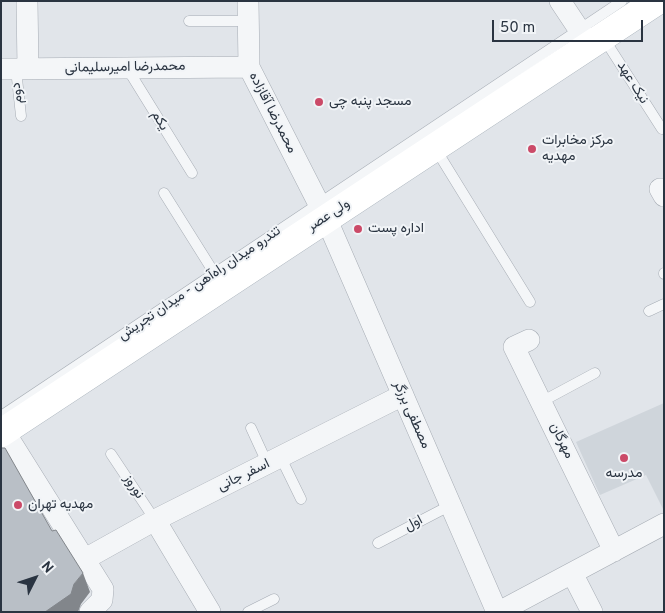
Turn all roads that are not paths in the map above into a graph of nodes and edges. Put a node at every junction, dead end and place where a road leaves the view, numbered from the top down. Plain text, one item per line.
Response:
1 (27, 1) edge
2 (560, 1) edge
3 (622, 1) edge
4 (657, 1) edge
5 (248, 11) edge
6 (189, 21) dead end
7 (591, 38) junction
8 (249, 67) junction
9 (127, 68) junction
10 (15, 69) edge
11 (21, 116) dead end
12 (662, 129) dead end
13 (435, 148) junction
14 (192, 173) dead end
15 (164, 193) dead end
16 (322, 212) junction
17 (219, 280) junction
18 (530, 302) dead end
19 (664, 304) edge
20 (649, 311) dead end
21 (529, 340) dead end
22 (595, 374) dead end
23 (403, 395) junction
24 (541, 402) junction
25 (2, 426) edge
26 (251, 428) dead end
27 (112, 454) dead end
28 (274, 461) junction
29 (301, 499) dead end
30 (451, 505) junction
31 (155, 520) junction
32 (664, 524) edge
33 (378, 543) dead end
34 (614, 551) junction
35 (86, 559) junction
36 (572, 573) junction
37 (274, 599) dead end
38 (90, 612) edge
39 (210, 612) edge
40 (248, 612) edge
41 (498, 612) edge
42 (592, 612) edge

1 - 10 street
2 - 7 street
3 - 7 lane
4 - 7 main road, ولی عصر
5 - 6 lane
5 - 8 street, محمدرضا آقازاده
7 - 12 lane, نیک عهد
7 - 13 main road, ولی عصر
7 - 16 lane
8 - 9 street, محمدرضا امیرسلیمانی
8 - 16 street, محمدرضا آقازاده
9 - 10 street, محمدرضا امیرسلیمانی
9 - 14 lane, یکم
10 - 11 lane, دوم
13 - 16 main road, ولی عصر
13 - 18 lane
15 - 17 lane
16 - 17 main road, ولی عصر
16 - 23 street, مصطفی برزگر
17 - 25 main road, ولی عصر
19 - 20 lane
21 - 24 street, مهرگان
22 - 24 lane
23 - 28 street, اسفر جانی
23 - 30 street, مصطفی برزگر
24 - 34 street, مهرگان
25 - 35 street
26 - 28 lane
27 - 31 lane, نوروز
28 - 29 lane
28 - 31 street, اسفر جانی
30 - 33 lane, اول
30 - 41 street, مصطفی برزگر
31 - 35 street, اسفر جانی
31 - 39 street
32 - 34 street
34 - 36 street
35 - 38 street
36 - 41 street
36 - 42 street
37 - 40 lane

